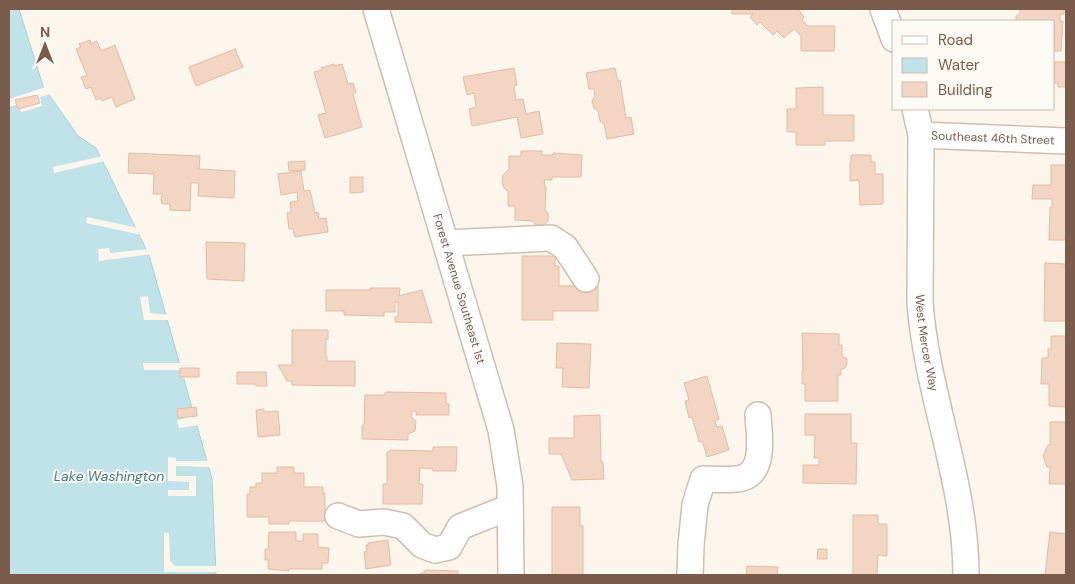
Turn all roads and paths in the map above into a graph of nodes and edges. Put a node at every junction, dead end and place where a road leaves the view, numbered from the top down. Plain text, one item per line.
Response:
1 (376, 9) edge
2 (883, 9) edge
3 (892, 34) edge
4 (915, 110) edge
5 (920, 135) junction
6 (1066, 141) edge
7 (446, 242) junction
8 (586, 279) dead end
9 (758, 415) dead end
10 (510, 507) junction
11 (338, 516) dead end
12 (511, 575) edge
13 (690, 575) edge
14 (966, 575) edge

1 - 7 street, Forest Avenue Southeast 1st
2 - 3 street
4 - 5 street, West Mercer Way
5 - 6 street, Southeast 46th Street
5 - 14 street, West Mercer Way
7 - 8 street
7 - 10 street, Forest Avenue Southeast 1st
9 - 13 street
10 - 11 street
10 - 12 street, Forest Avenue Southeast 1st

